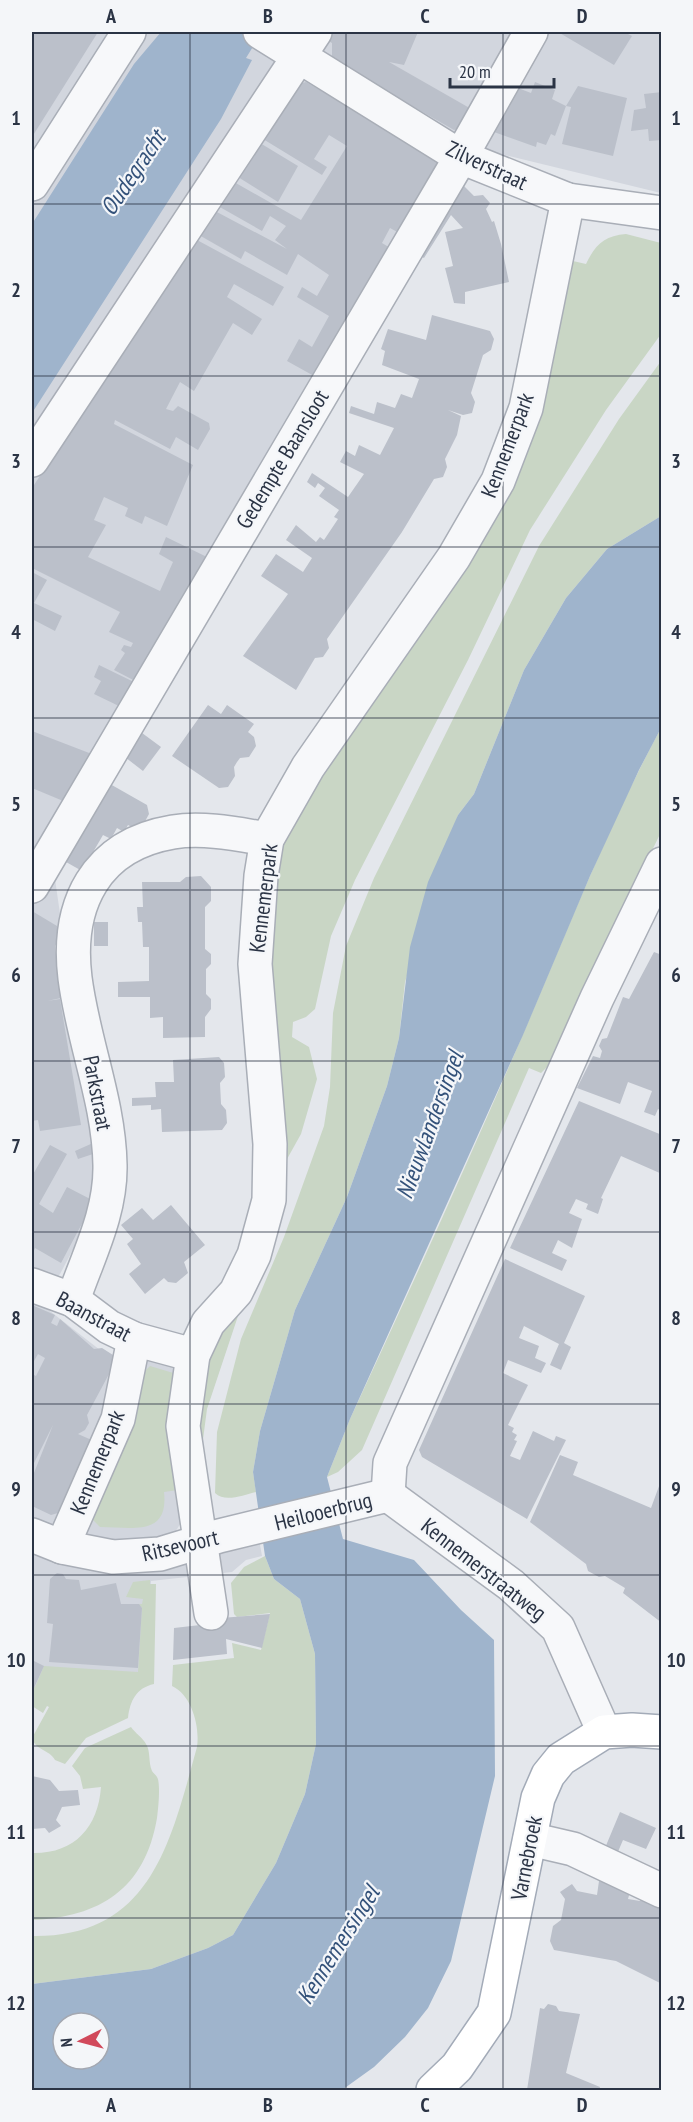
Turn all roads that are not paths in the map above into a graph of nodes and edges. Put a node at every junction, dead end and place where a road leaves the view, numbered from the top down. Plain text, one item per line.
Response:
1 (129, 32) edge
2 (531, 32) edge
3 (263, 33) edge
4 (307, 43) edge
5 (461, 157) junction
6 (32, 184) edge
7 (568, 200) junction
8 (662, 213) edge
9 (32, 460) edge
10 (267, 839) junction
11 (662, 864) edge
12 (38, 873) edge
13 (88, 884) junction
14 (32, 1285) edge
15 (73, 1300) junction
16 (134, 1339) junction
17 (193, 1355) junction
18 (388, 1495) junction
19 (259, 1527) joint
20 (32, 1535) edge
21 (202, 1541) junction
22 (63, 1547) junction
23 (211, 1613) dead end
24 (604, 1732) junction
25 (662, 1732) edge
26 (530, 1839) junction
27 (662, 1891) edge
28 (433, 2091) edge

1 - 6 street
2 - 5 street, Gedempte Baansloot
3 - 4 street, Zilverstraat
4 - 5 street, Zilverstraat
4 - 9 street
5 - 7 street, Zilverstraat
5 - 12 street, Gedempte Baansloot
7 - 8 street, Zilverstraat
7 - 10 street, Kennemerpark
10 - 13 street, Parkstraat
10 - 17 street, Kennemerpark
11 - 18 street
12 - 13 street
13 - 15 street, Parkstraat
14 - 15 street, Baanstraat
15 - 16 street, Baanstraat
16 - 17 street, Baanstraat
16 - 22 street, Kennemerpark
17 - 21 street, Kennemerpark
18 - 19 street, Heilooerbrug
18 - 24 street, Kennemerstraatweg
19 - 21 street, Ritsevoort
20 - 22 street, Ritsevoort
21 - 22 street, Ritsevoort
21 - 23 street, Kennemerpark
24 - 25 main road
24 - 26 main road, Varnebroek
26 - 27 street
26 - 28 main road, Varnebroek

